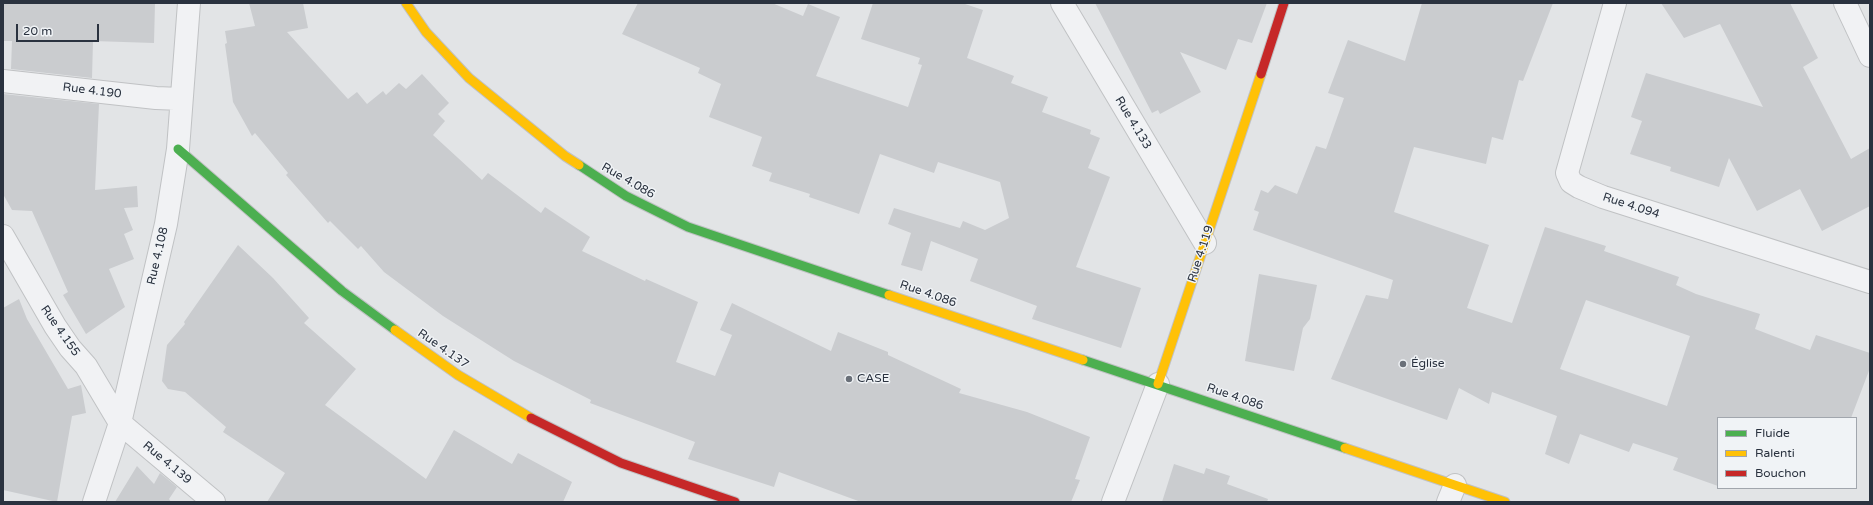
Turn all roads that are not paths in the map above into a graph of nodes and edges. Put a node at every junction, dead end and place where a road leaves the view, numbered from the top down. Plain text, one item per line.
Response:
1 (189, 3) edge
2 (406, 3) edge
3 (1062, 3) edge
4 (1284, 3) edge
5 (1615, 3) edge
6 (1845, 3) edge
7 (1870, 56) edge
8 (3, 81) edge
9 (181, 99) junction
10 (178, 149) junction
11 (3, 236) edge
12 (1205, 243) junction
13 (1870, 282) edge
14 (1158, 384) junction
15 (120, 423) junction
16 (1452, 493) edge
17 (94, 502) edge
18 (214, 502) edge
19 (735, 502) edge
20 (1113, 502) edge
21 (1505, 502) edge

1 - 9 street, Rue 4.108
2 - 14 street, Rue 4.086
3 - 12 street, Rue 4.133
4 - 12 street, Rue 4.119
5 - 13 street, Rue 4.094
6 - 7 street
8 - 9 street, Rue 4.190
9 - 10 street, Rue 4.108
10 - 15 street, Rue 4.108
10 - 19 street, Rue 4.137
11 - 15 street, Rue 4.155
12 - 14 street, Rue 4.119
14 - 16 street, Rue 4.086
14 - 20 street, Rue 4.119
15 - 17 street, Rue 4.108
15 - 18 street, Rue 4.139
16 - 21 street, Rue 4.086

